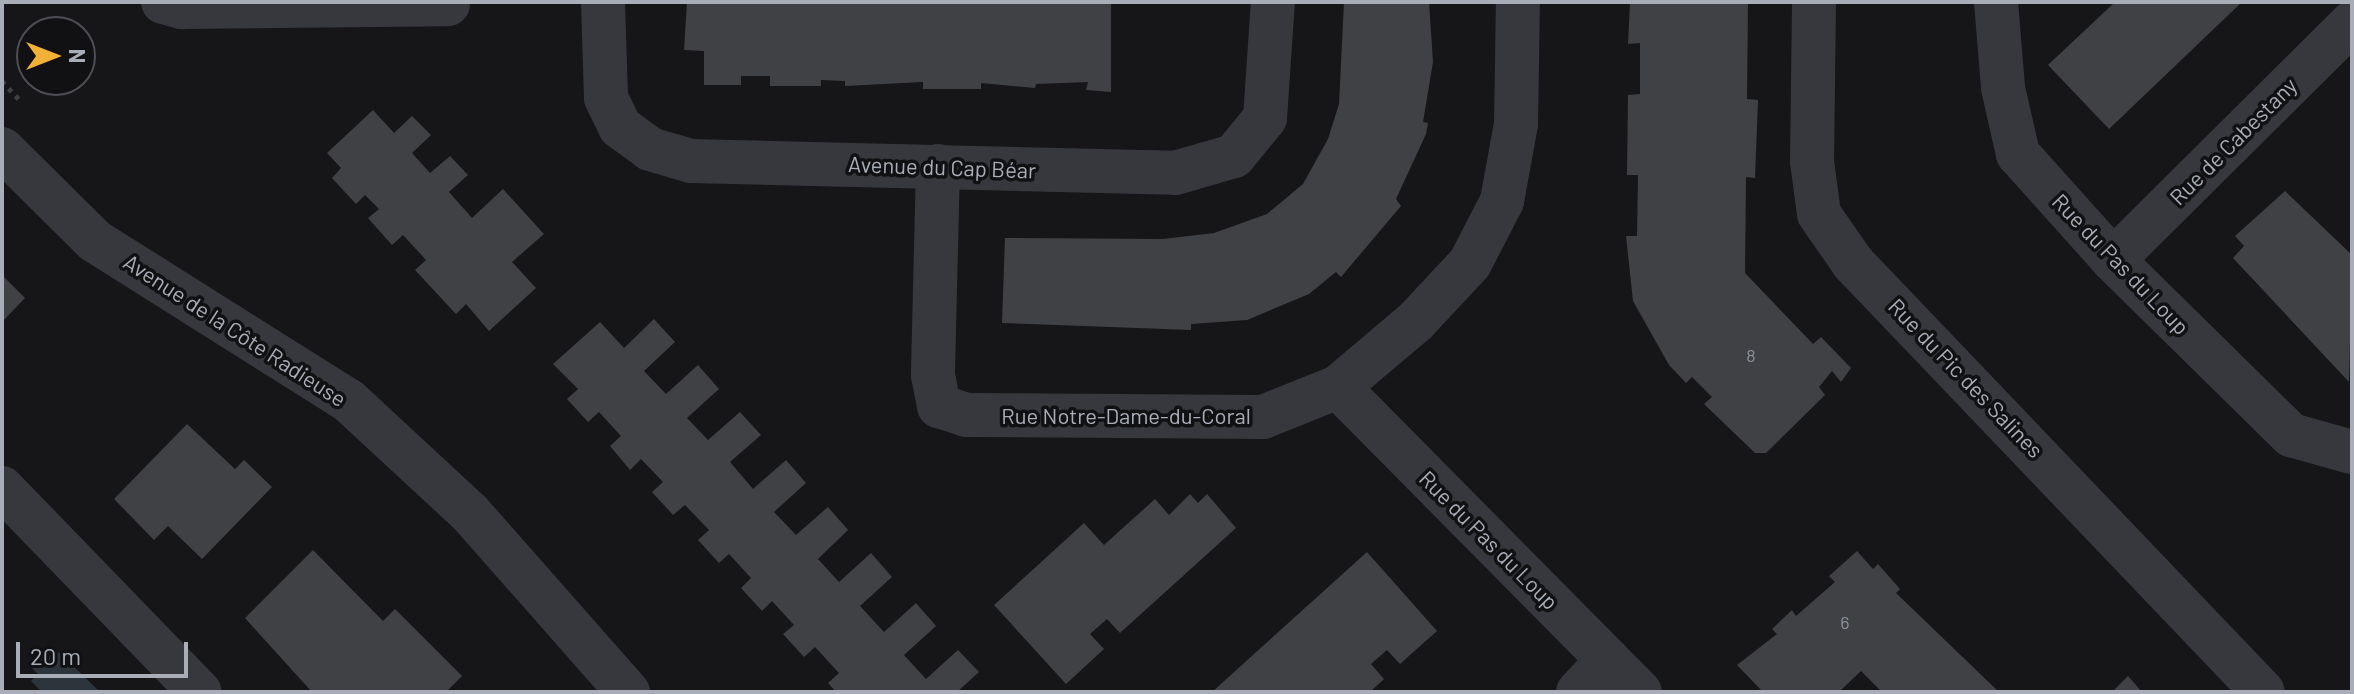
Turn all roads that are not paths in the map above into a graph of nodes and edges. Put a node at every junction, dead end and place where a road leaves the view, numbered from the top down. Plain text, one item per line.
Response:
1 (163, 2) edge
2 (603, 2) edge
3 (1273, 2) edge
4 (1518, 2) edge
5 (1814, 2) edge
6 (1996, 2) edge
7 (448, 4) edge
8 (2352, 23) edge
9 (2, 149) edge
10 (938, 166) junction
11 (2113, 260) junction
12 (1338, 387) junction
13 (2352, 452) edge
14 (2, 488) edge
15 (1608, 660) junction
16 (200, 692) edge
17 (628, 692) edge
18 (1578, 692) edge
19 (1640, 692) edge
20 (2263, 692) edge

1 - 7 street
2 - 10 street, Avenue du Cap Béar
3 - 10 street, Avenue du Cap Béar
4 - 12 street, Rue Notre-Dame-du-Coral
5 - 20 street, Rue du Pic des Salines
6 - 11 street, Rue du Pas du Loup
8 - 11 street, Rue de Cabestany
9 - 17 street, Avenue de la Côte Radieuse
10 - 12 street, Rue Notre-Dame-du-Coral
11 - 13 street, Rue du Pas du Loup
12 - 15 street, Rue du Pas du Loup
14 - 16 street
15 - 18 street
15 - 19 street, Rue du Pas du Loup

